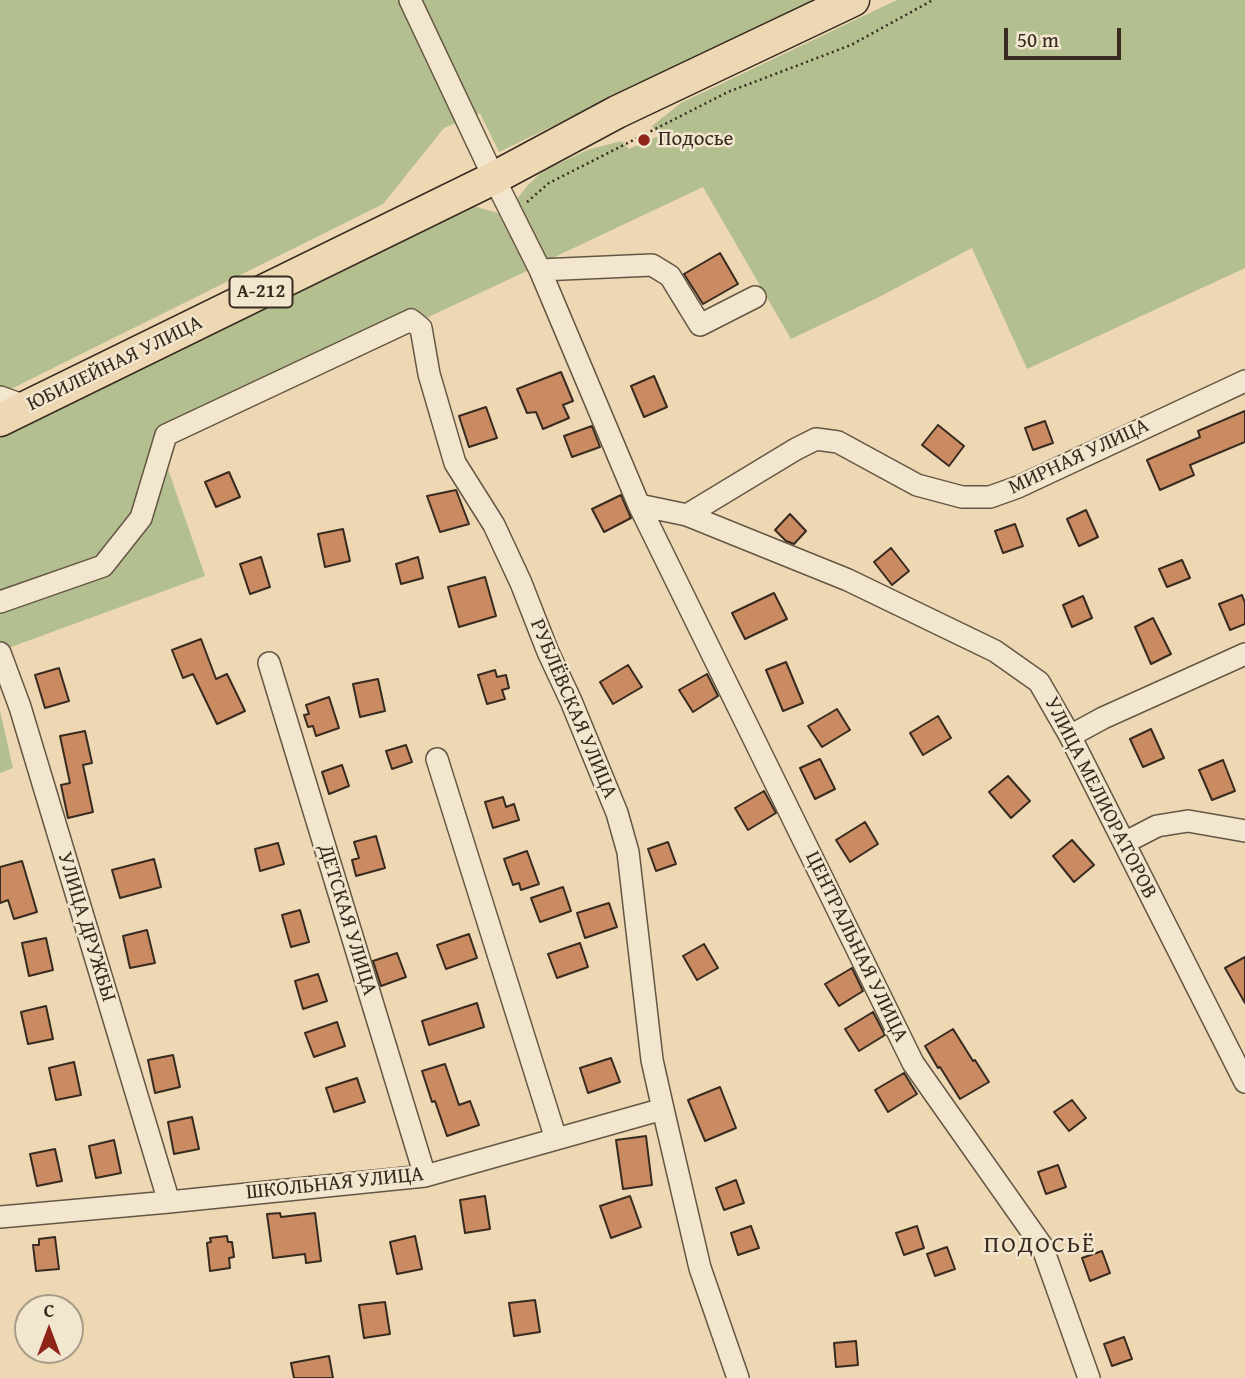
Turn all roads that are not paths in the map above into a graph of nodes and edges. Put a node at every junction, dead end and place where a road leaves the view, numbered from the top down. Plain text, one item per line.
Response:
1 (410, 0) edge
2 (853, 0) edge
3 (494, 178) junction
4 (540, 270) junction
5 (755, 297) dead end
6 (1245, 381) edge
7 (9, 408) edge
8 (639, 505) junction
9 (687, 515) junction
10 (0, 602) edge
11 (0, 653) edge
12 (1245, 654) edge
13 (268, 663) dead end
14 (1070, 736) junction
15 (437, 759) dead end
16 (1245, 831) edge
17 (1124, 843) junction
18 (1245, 1082) edge
19 (663, 1109) junction
20 (556, 1139) junction
21 (425, 1176) junction
22 (169, 1202) junction
23 (0, 1217) edge
24 (738, 1378) edge
25 (1089, 1378) edge

1 - 3 street, ЦЕНТРАЛЬНАЯ УЛИЦА
2 - 3 highway, А-212
3 - 4 street, ЦЕНТРАЛЬНАЯ УЛИЦА
3 - 7 highway, ЮБИЛЕЙНАЯ УЛИЦА / А-212
4 - 5 street
4 - 8 street, ЦЕНТРАЛЬНАЯ УЛИЦА
6 - 9 street, МИРНАЯ УЛИЦА
8 - 9 street, УЛИЦА МЕЛИОРАТОРОВ
8 - 25 street, ЦЕНТРАЛЬНАЯ УЛИЦА
9 - 14 street, УЛИЦА МЕЛИОРАТОРОВ
10 - 19 street, РУБЛЁВСКАЯ УЛИЦА
11 - 22 street, УЛИЦА ДРУЖБЫ
12 - 14 street
13 - 21 street, ДЕТСКАЯ УЛИЦА
14 - 17 street, УЛИЦА МЕЛИОРАТОРОВ
15 - 20 street
16 - 17 street
17 - 18 street, УЛИЦА МЕЛИОРАТОРОВ
19 - 20 street, ШКОЛЬНАЯ УЛИЦА
19 - 24 street, РУБЛЁВСКАЯ УЛИЦА
20 - 21 street, ШКОЛЬНАЯ УЛИЦА
21 - 22 street, ШКОЛЬНАЯ УЛИЦА
22 - 23 street, ШКОЛЬНАЯ УЛИЦА

